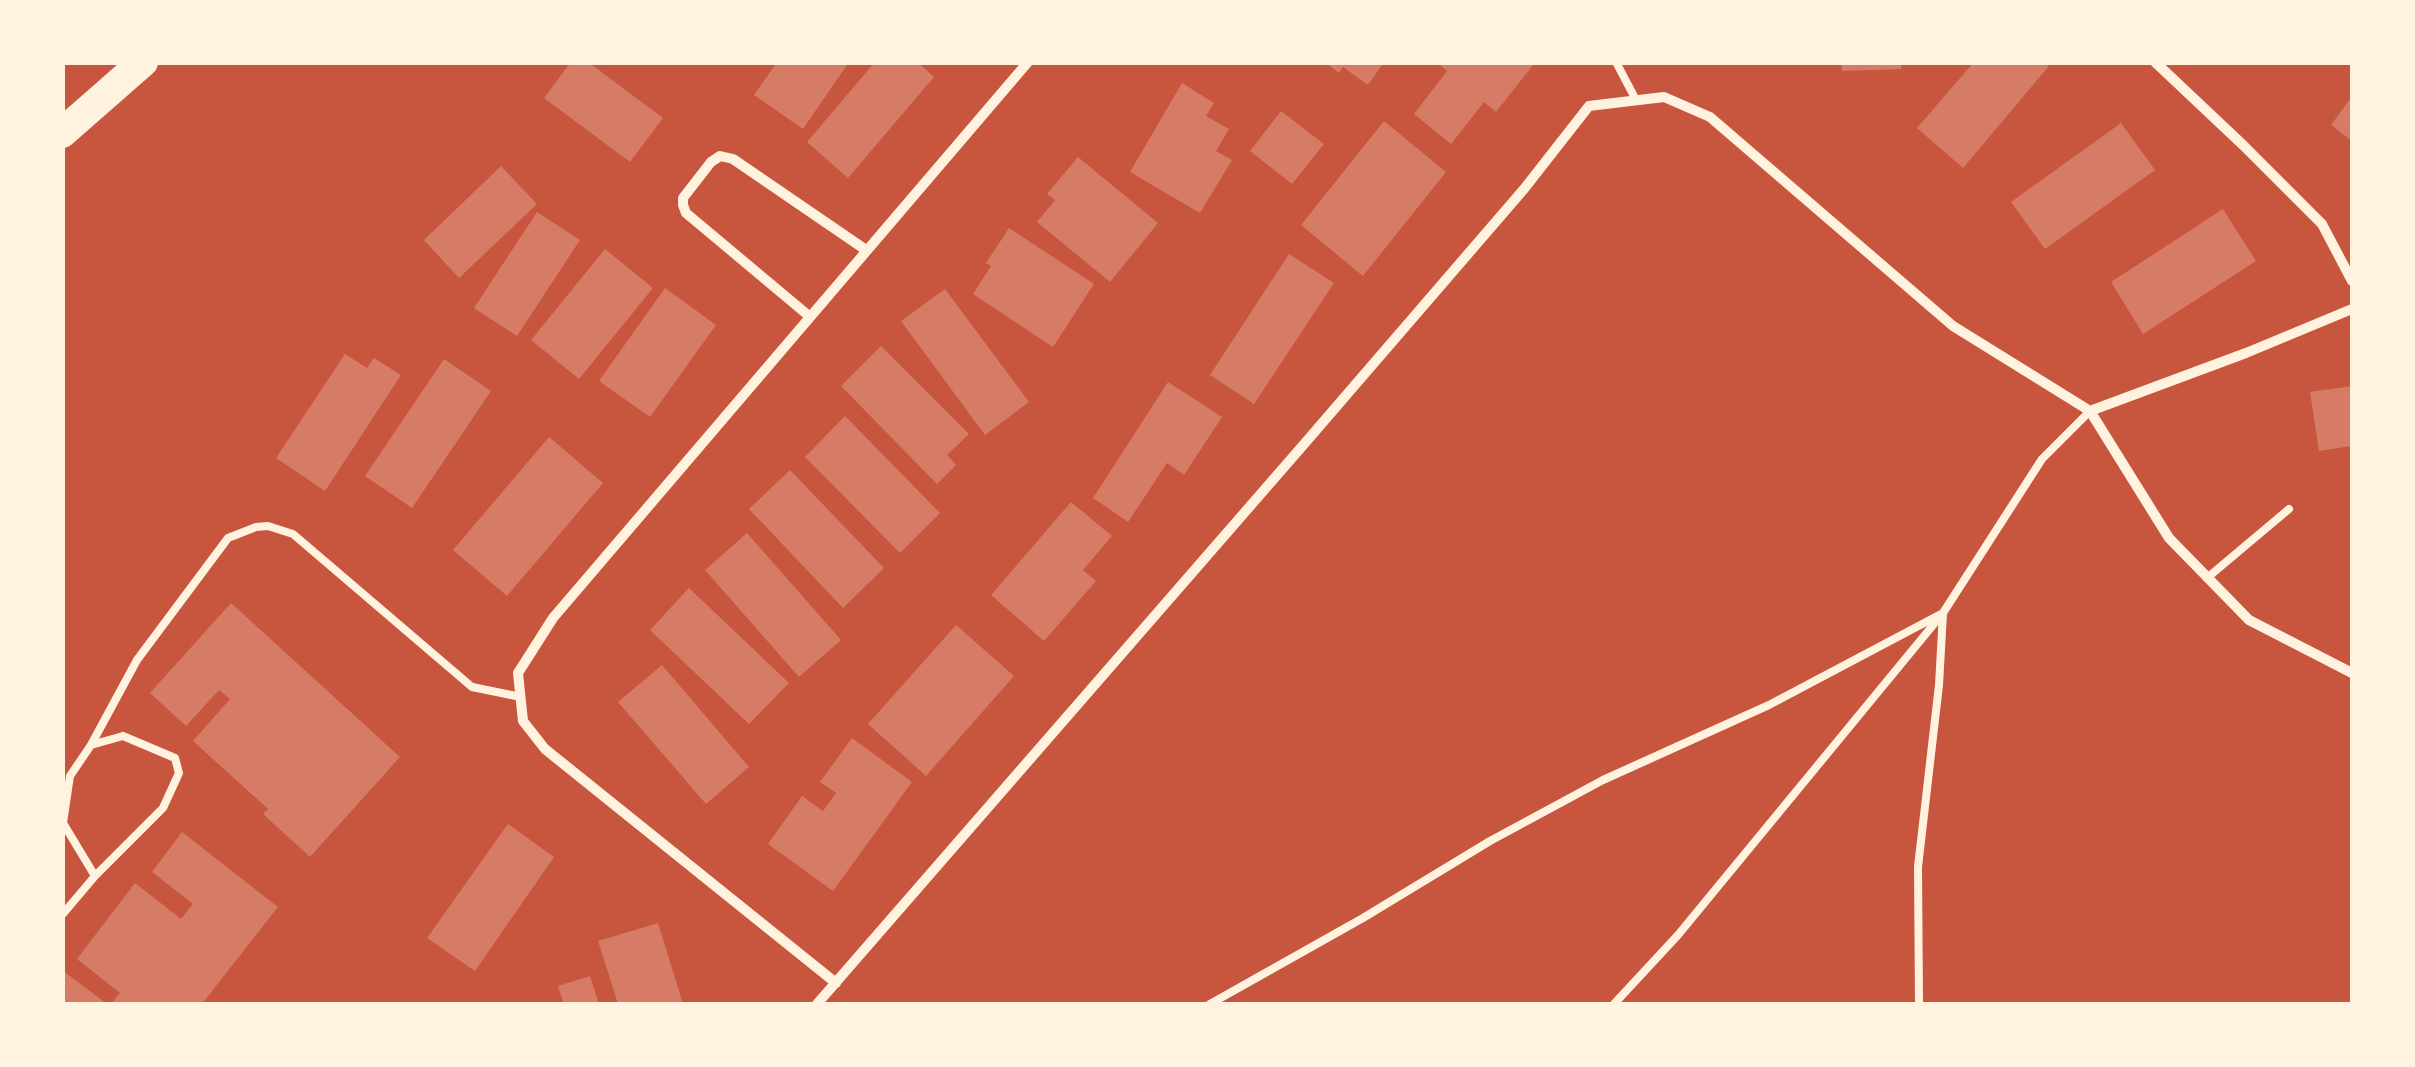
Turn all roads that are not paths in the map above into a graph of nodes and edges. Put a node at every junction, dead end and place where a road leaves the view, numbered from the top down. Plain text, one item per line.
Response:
1 (143, 62) edge
2 (1028, 62) edge
3 (1616, 62) edge
4 (2155, 62) edge
5 (1636, 100) junction
6 (62, 133) edge
7 (866, 250) junction
8 (2352, 281) edge
9 (2352, 309) edge
10 (809, 316) junction
11 (2090, 410) junction
12 (2289, 508) dead end
13 (2208, 578) junction
14 (1944, 613) junction
15 (2352, 673) edge
16 (521, 696) junction
17 (91, 745) junction
18 (95, 876) junction
19 (62, 914) edge
20 (836, 983) junction
21 (817, 1004) edge
22 (1210, 1004) edge
23 (1614, 1004) edge
24 (1919, 1004) edge

1 - 6 highway
2 - 7 street
3 - 5 lane
4 - 8 street
5 - 11 street
5 - 20 street
7 - 10 street
7 - 10 street
9 - 11 street
10 - 16 street
11 - 13 street
11 - 14 lane
12 - 13 lane
13 - 15 street
14 - 22 lane
14 - 23 lane
14 - 24 lane
16 - 17 lane
16 - 20 street
17 - 18 lane
17 - 18 lane
18 - 19 lane
20 - 21 street

